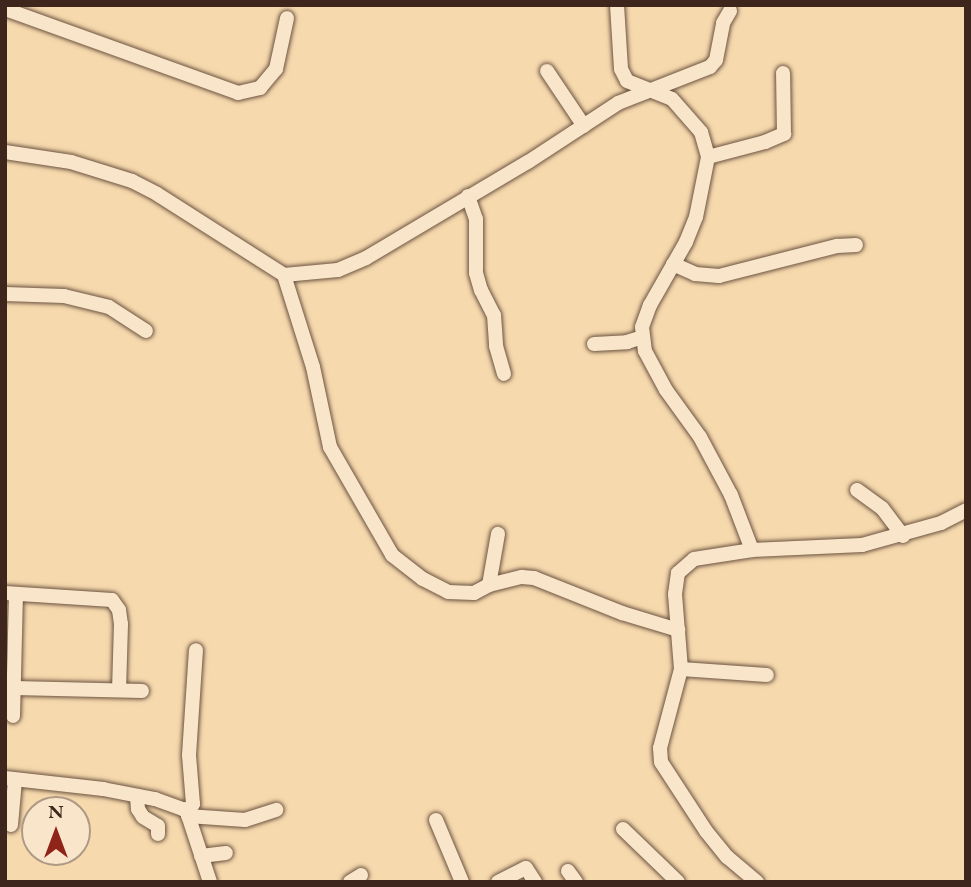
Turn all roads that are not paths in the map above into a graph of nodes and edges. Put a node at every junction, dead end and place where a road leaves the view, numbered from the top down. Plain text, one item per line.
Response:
1 (617, 5) edge
2 (5, 9) edge
3 (730, 11) dead end
4 (287, 18) dead end
5 (547, 71) dead end
6 (783, 73) dead end
7 (652, 89) junction
8 (584, 126) junction
9 (5, 152) edge
10 (708, 157) junction
11 (468, 195) junction
12 (856, 245) dead end
13 (673, 264) junction
14 (284, 275) junction
15 (5, 295) edge
16 (145, 331) dead end
17 (642, 337) junction
18 (594, 344) dead end
19 (504, 374) dead end
20 (857, 490) dead end
21 (966, 510) edge
22 (498, 534) dead end
23 (903, 536) junction
24 (752, 550) junction
25 (489, 585) junction
26 (10, 594) edge
27 (678, 631) junction
28 (196, 650) dead end
29 (681, 669) junction
30 (767, 675) dead end
31 (14, 688) junction
32 (119, 690) junction
33 (142, 691) dead end
34 (13, 716) dead end
35 (10, 779) edge
36 (137, 796) junction
37 (275, 810) dead end
38 (188, 814) junction
39 (436, 820) dead end
40 (10, 825) dead end
41 (623, 829) dead end
42 (158, 834) dead end
43 (226, 853) dead end
44 (201, 856) junction
45 (210, 882) edge
46 (461, 882) edge
47 (498, 882) edge
48 (535, 882) edge
49 (678, 882) edge
50 (757, 882) edge

1 - 7 street
2 - 4 street
3 - 7 street
5 - 8 street
6 - 10 street
7 - 8 street
7 - 10 street
8 - 11 street
9 - 14 street
10 - 13 street
11 - 14 street
11 - 19 street
12 - 13 street
13 - 17 street
14 - 25 street
15 - 16 street
17 - 18 street
17 - 24 street
20 - 23 street
21 - 23 street
22 - 25 street
23 - 24 street
24 - 27 street
25 - 27 street
26 - 31 street
26 - 32 street
27 - 29 street
28 - 38 street
29 - 30 street
29 - 50 street
31 - 32 street
31 - 34 street
32 - 33 street
35 - 36 street
35 - 40 street
36 - 38 street
36 - 42 street
37 - 38 street
38 - 44 street
39 - 46 street
41 - 49 street
43 - 44 street
44 - 45 street
47 - 48 street

